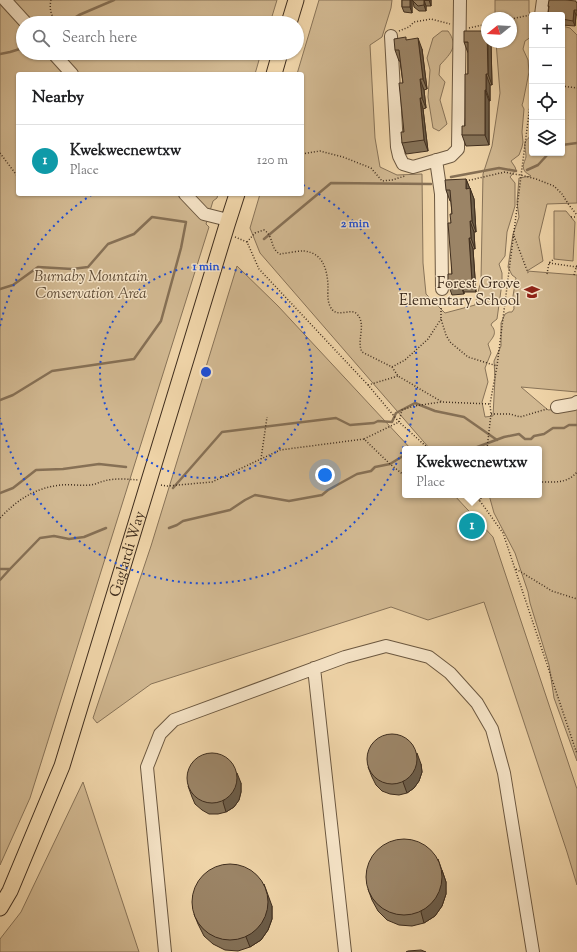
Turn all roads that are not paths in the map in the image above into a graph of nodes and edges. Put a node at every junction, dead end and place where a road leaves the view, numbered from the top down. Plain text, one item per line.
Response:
1 (4, 0) edge
2 (296, 0) edge
3 (460, 0) edge
4 (574, 0) edge
5 (577, 2) edge
6 (19, 16) edge
7 (291, 16) edge
8 (391, 36) road end
9 (59, 60) edge
10 (278, 60) edge
11 (70, 72) edge
12 (275, 72) edge
13 (436, 160) junction
14 (187, 196) edge
15 (236, 196) edge
16 (226, 227) junction
17 (441, 292) road end
18 (577, 402) edge
19 (557, 407) road end
20 (314, 668) junction
21 (0, 908) edge
22 (166, 952) edge
23 (345, 952) edge
24 (533, 952) edge

1 - 6 street
2 - 7 main road
3 - 13 street
4 - 5 street
8 - 13 street
9 - 11 street
10 - 12 main road
13 - 17 street
14 - 16 street
15 - 16 main road, Gaglardi Way
16 - 21 main road, Gaglardi Way
18 - 19 street
20 - 22 street
20 - 23 street
20 - 24 street

